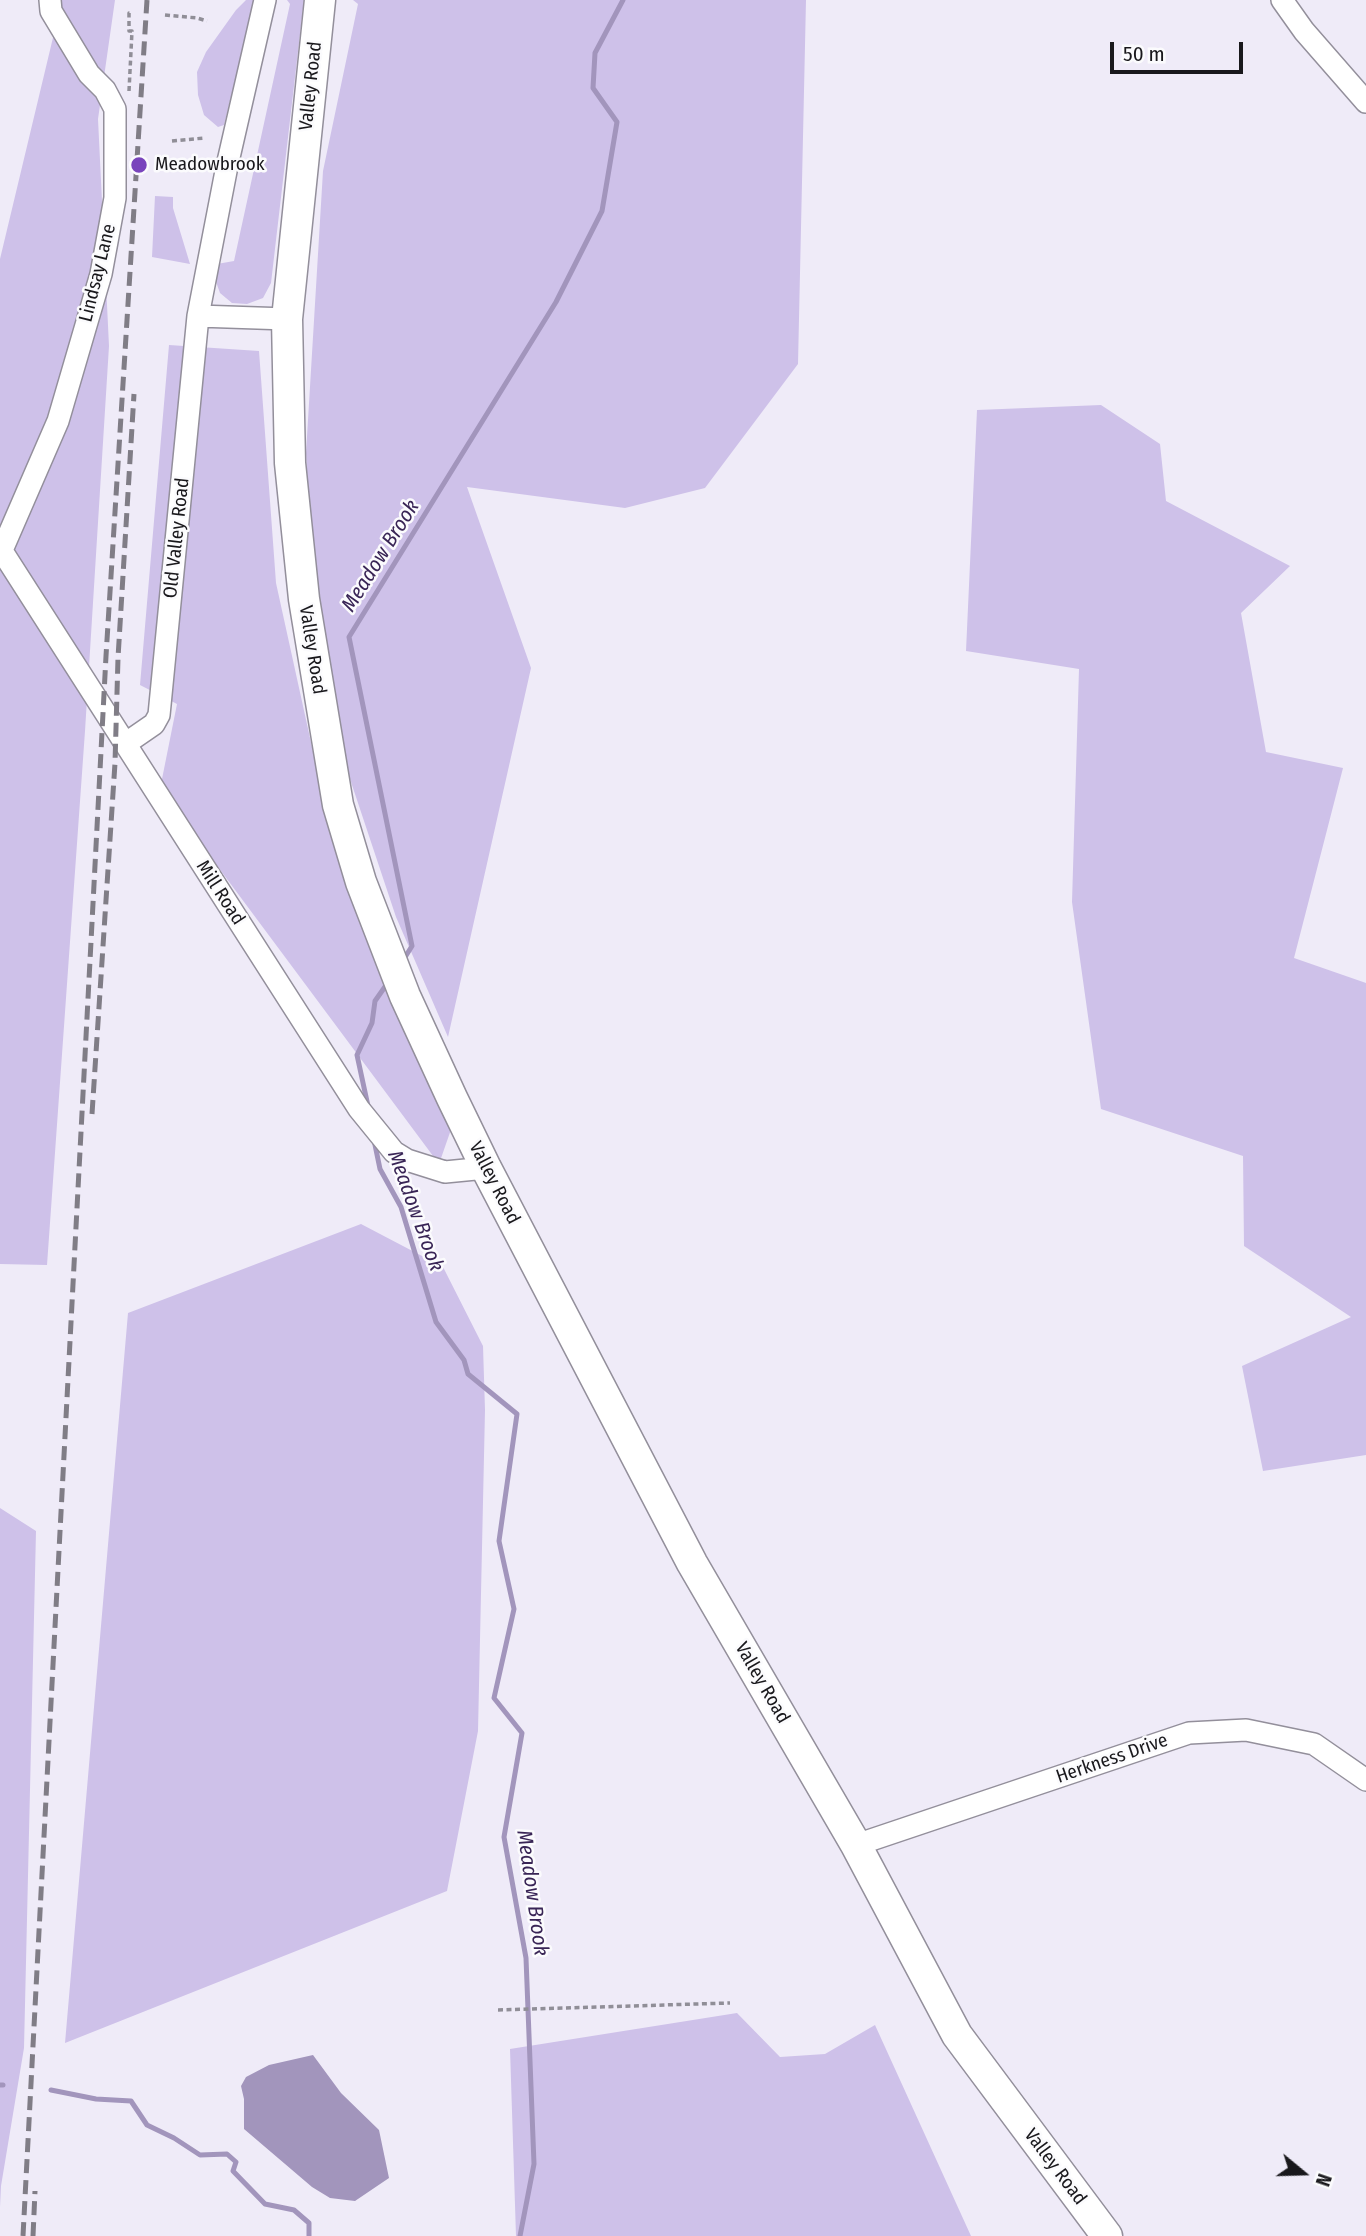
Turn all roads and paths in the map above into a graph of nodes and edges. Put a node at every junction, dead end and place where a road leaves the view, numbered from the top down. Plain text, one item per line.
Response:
1 (50, 0) edge
2 (265, 0) edge
3 (320, 0) edge
4 (1282, 0) edge
5 (132, 13) dead end
6 (165, 15) dead end
7 (207, 22) dead end
8 (128, 96) dead end
9 (1366, 102) edge
10 (204, 138) dead end
11 (172, 141) dead end
12 (198, 316) junction
13 (287, 319) junction
14 (1, 549) edge
15 (125, 744) junction
16 (486, 1168) junction
17 (1366, 1780) edge
18 (856, 1845) junction
19 (730, 2003) dead end
20 (498, 2010) dead end
21 (1107, 2236) edge

1 - 14 street, Lindsay Lane
2 - 12 street, Old Valley Road
3 - 13 main road, Valley Road
4 - 9 street
5 - 8 path
6 - 7 path
10 - 11 path
12 - 13 street
12 - 15 street, Old Valley Road
13 - 16 main road, Valley Road
14 - 15 street, Mill Road
15 - 16 street, Mill Road
16 - 18 main road, Valley Road
17 - 18 street, Herkness Drive
18 - 21 main road, Valley Road
19 - 20 path

